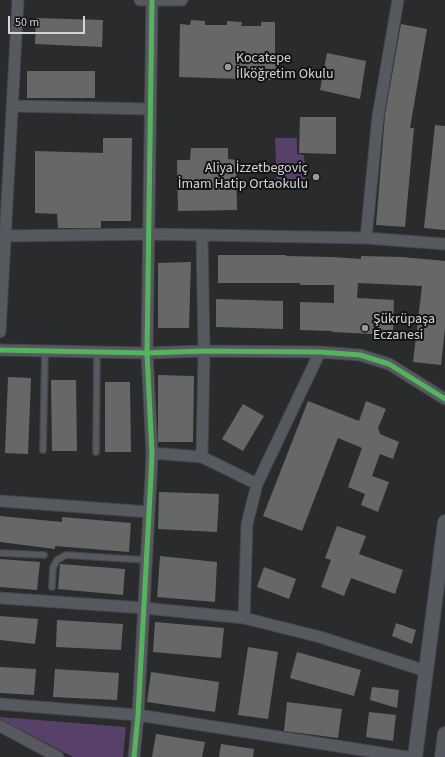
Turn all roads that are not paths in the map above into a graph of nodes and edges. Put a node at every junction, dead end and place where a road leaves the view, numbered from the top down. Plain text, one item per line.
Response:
1 (18, 0) edge
2 (140, 0) edge
3 (152, 0) edge
4 (182, 0) edge
5 (398, 0) edge
6 (12, 106) junction
7 (150, 109) junction
8 (4, 174) edge
9 (148, 234) junction
10 (202, 235) junction
11 (6, 236) junction
12 (366, 238) junction
13 (445, 244) edge
14 (0, 332) edge
15 (0, 350) edge
16 (45, 351) junction
17 (97, 351) junction
18 (204, 351) junction
19 (320, 352) junction
20 (147, 353) junction
21 (445, 399) edge
22 (43, 450) dead end
23 (96, 452) dead end
24 (152, 453) junction
25 (202, 457) junction
26 (257, 484) junction
27 (0, 500) edge
28 (149, 512) junction
29 (445, 522) edge
30 (0, 553) edge
31 (44, 555) dead end
32 (146, 560) junction
33 (52, 587) dead end
34 (0, 598) edge
35 (144, 608) junction
36 (244, 618) junction
37 (426, 671) junction
38 (0, 704) edge
39 (138, 715) junction
40 (0, 726) edge
41 (445, 734) edge
42 (58, 757) edge
43 (134, 757) edge
44 (407, 757) edge
45 (415, 757) edge
46 (442, 757) edge

1 - 6 street
2 - 3 street
3 - 4 street
3 - 7 street
5 - 12 street
6 - 7 street
6 - 8 street
7 - 9 street
8 - 11 street
9 - 10 street
9 - 11 street
9 - 20 street
10 - 12 street
10 - 18 street
11 - 14 street
12 - 13 street
15 - 16 street
16 - 17 street
16 - 22 lane
17 - 20 street
17 - 23 lane
18 - 19 street
18 - 20 street
18 - 25 street
19 - 21 street
19 - 26 street
20 - 24 street
24 - 25 street
24 - 28 street
25 - 26 street
26 - 36 street
27 - 28 street
28 - 32 street
29 - 37 street
30 - 31 lane
32 - 33 lane
32 - 35 street
34 - 35 street
35 - 36 street
35 - 39 street
36 - 37 street
37 - 45 street
38 - 39 street
39 - 43 street
39 - 44 street
40 - 42 street
41 - 46 street

